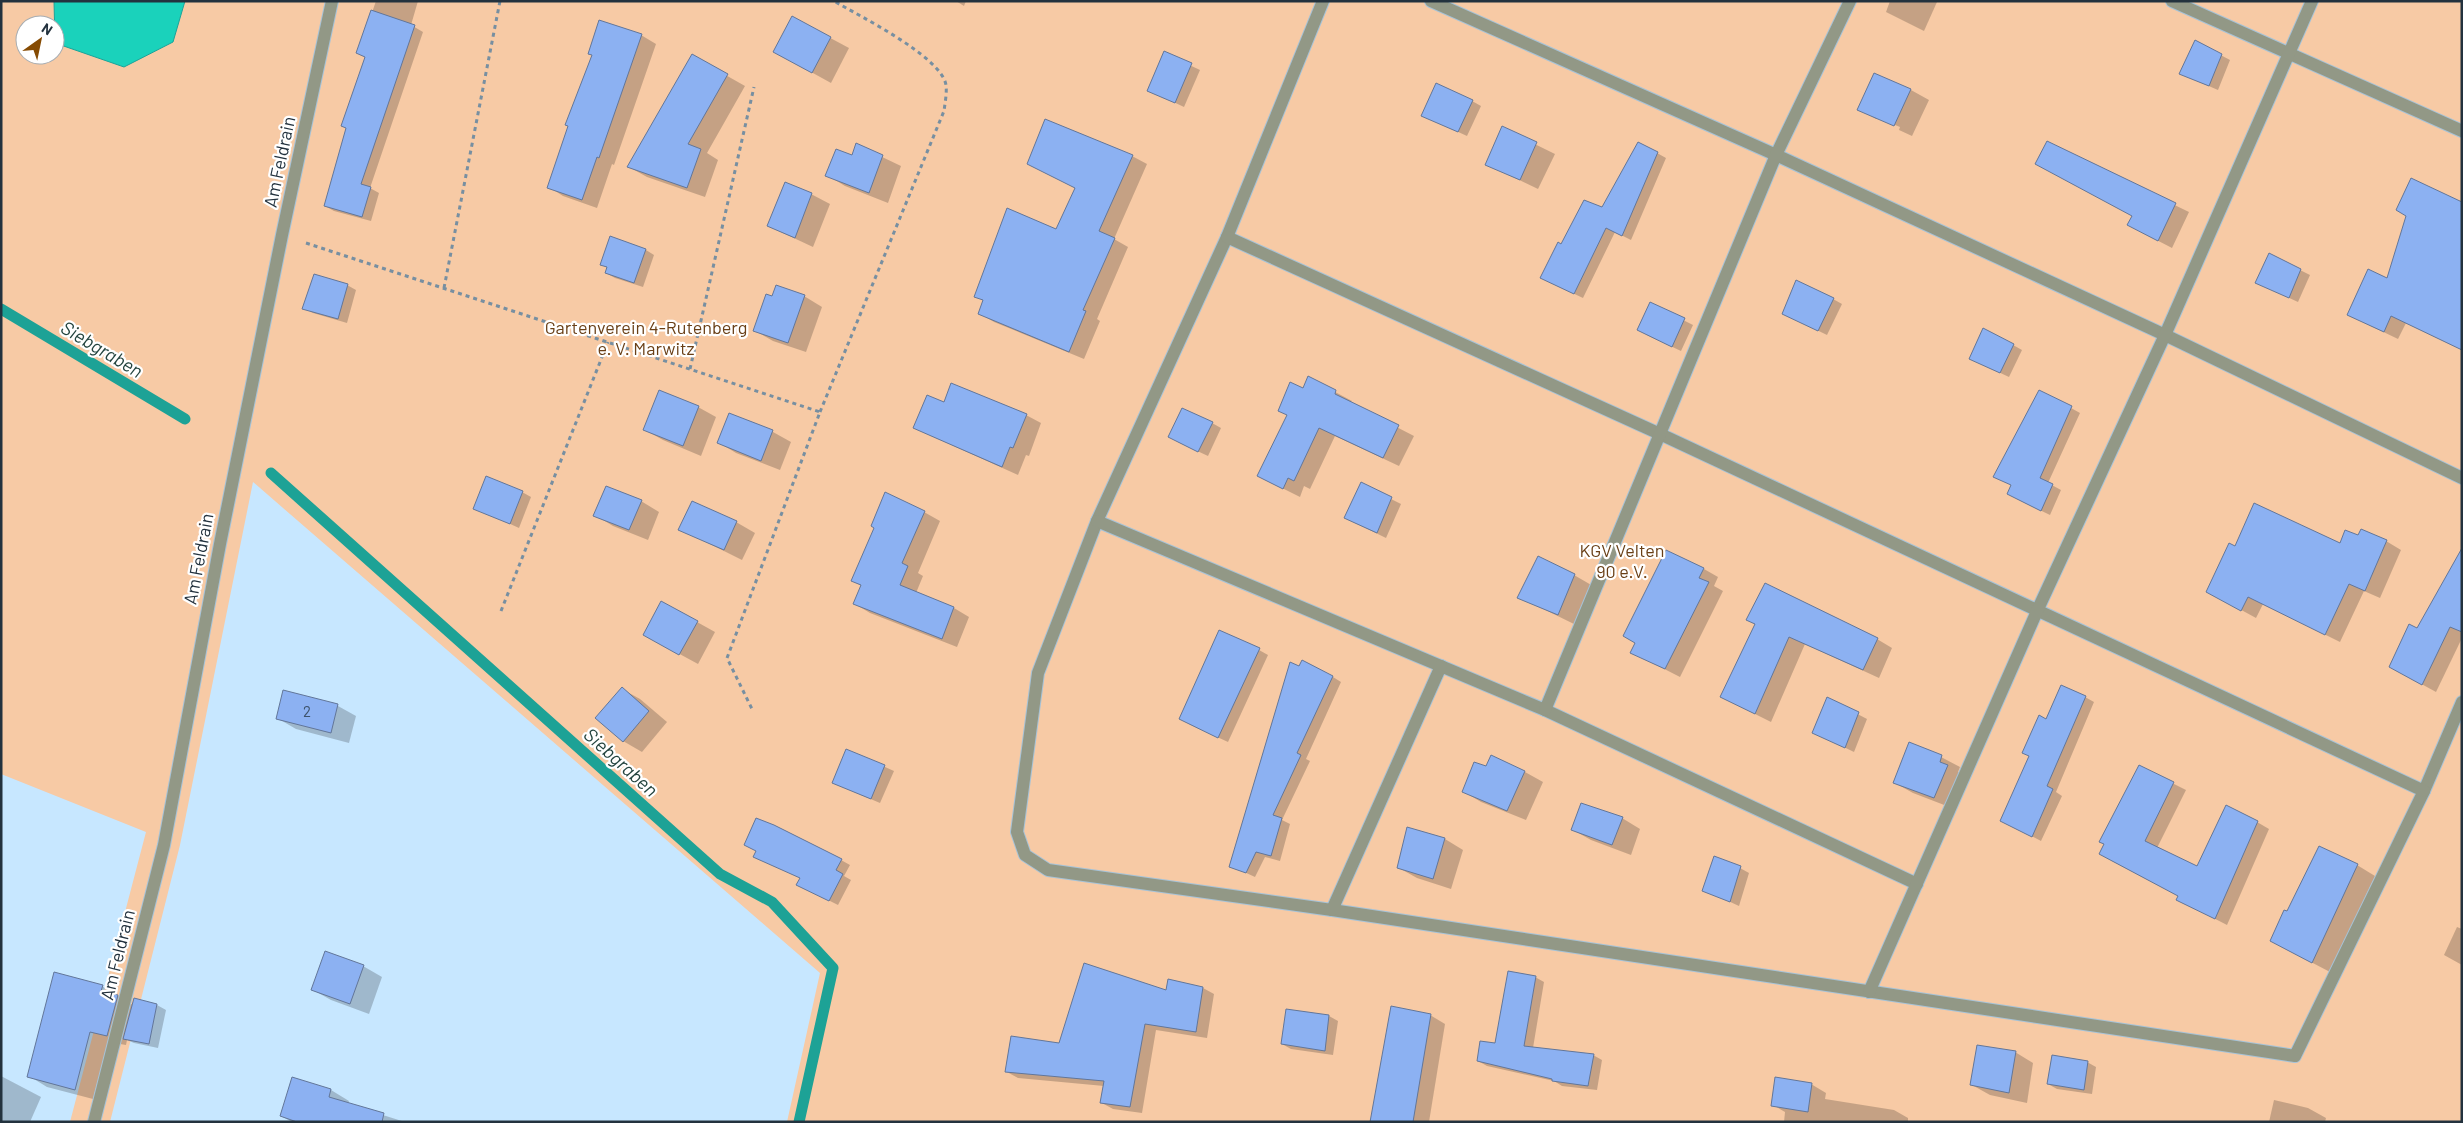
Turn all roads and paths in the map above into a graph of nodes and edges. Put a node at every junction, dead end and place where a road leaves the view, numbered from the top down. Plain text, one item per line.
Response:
1 (332, 1) edge
2 (500, 1) edge
3 (834, 1) edge
4 (1323, 1) edge
5 (1431, 1) edge
6 (1850, 1) edge
7 (2172, 1) edge
8 (2312, 1) edge
9 (2288, 52) junction
10 (754, 87) dead end
11 (2462, 131) edge
12 (1776, 155) junction
13 (282, 234) junction
14 (1227, 237) junction
15 (444, 288) junction
16 (2165, 335) junction
17 (608, 342) junction
18 (690, 369) junction
19 (820, 412) junction
20 (1660, 434) junction
21 (2462, 478) edge
22 (1097, 521) junction
23 (2038, 609) junction
24 (501, 611) dead end
25 (1441, 666) junction
26 (2462, 702) edge
27 (1545, 710) junction
28 (753, 711) dead end
29 (2424, 791) junction
30 (1916, 884) junction
31 (1332, 910) junction
32 (1869, 992) junction
33 (94, 1122) edge

1 - 13 street, Am Feldrain
2 - 15 path
3 - 19 path
4 - 14 street
5 - 12 street
6 - 12 street
7 - 9 street
8 - 9 street
9 - 11 street
9 - 16 street
10 - 18 path
12 - 16 street
12 - 20 street
13 - 15 path
13 - 33 street, Am Feldrain
14 - 20 street
14 - 22 street
15 - 17 path
16 - 21 street
16 - 23 street
17 - 18 path
17 - 24 path
18 - 19 path
19 - 28 path
20 - 23 street
20 - 27 street
22 - 25 street
22 - 31 street
23 - 29 street
23 - 30 street
25 - 27 street
25 - 31 street
26 - 29 street
27 - 30 street
29 - 32 street
30 - 32 street
31 - 32 street

